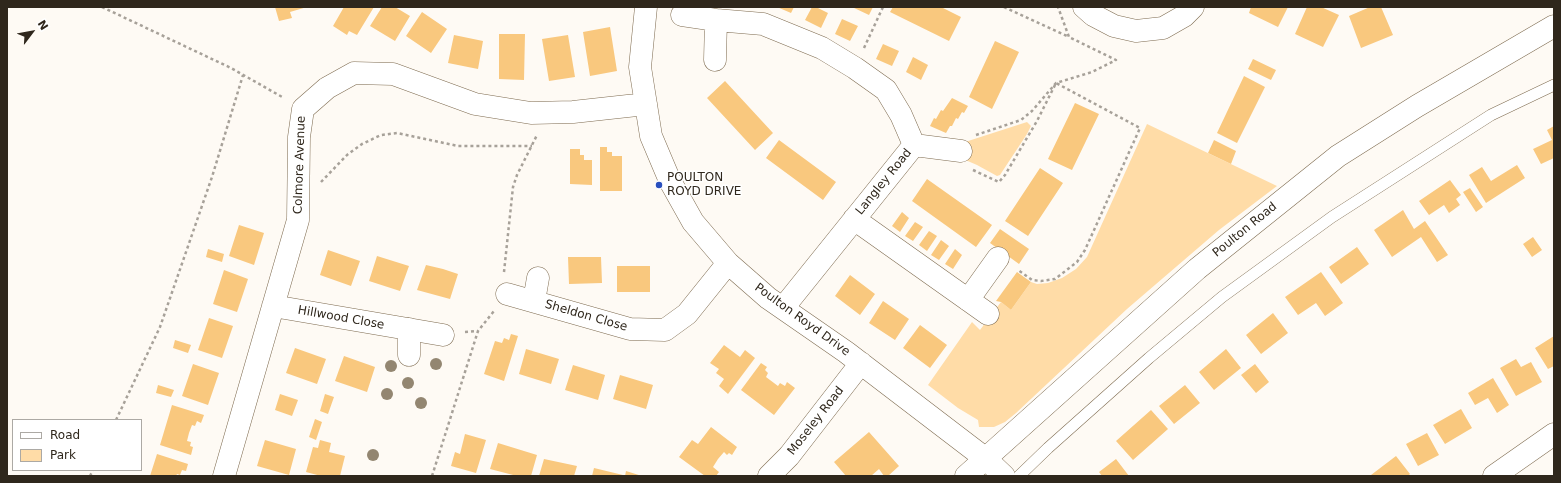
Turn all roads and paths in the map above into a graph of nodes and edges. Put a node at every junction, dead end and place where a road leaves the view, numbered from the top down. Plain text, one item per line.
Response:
1 (102, 7) edge
2 (646, 7) edge
3 (883, 7) edge
4 (1004, 7) edge
5 (1058, 7) edge
6 (1084, 7) edge
7 (1194, 7) edge
8 (682, 15) dead end
9 (716, 20) junction
10 (1554, 26) edge
11 (1068, 37) junction
12 (715, 60) dead end
13 (855, 68) junction
14 (243, 75) junction
15 (1056, 82) junction
16 (1554, 85) edge
17 (646, 104) junction
18 (303, 109) junction
19 (545, 112) junction
20 (914, 145) junction
21 (532, 146) junction
22 (961, 151) junction
23 (299, 200) junction
24 (854, 219) junction
25 (998, 258) dead end
26 (728, 263) junction
27 (1018, 270) dead end
28 (538, 278) dead end
29 (508, 294) junction
30 (968, 300) junction
31 (534, 301) junction
32 (273, 306) junction
33 (783, 308) junction
34 (988, 314) dead end
35 (408, 329) junction
36 (443, 335) dead end
37 (409, 355) dead end
38 (861, 363) junction
39 (116, 419) edge
40 (1554, 434) edge
41 (986, 459) junction
42 (224, 476) edge
43 (432, 476) edge
44 (769, 476) edge
45 (966, 476) edge
46 (1004, 476) edge
47 (1019, 476) edge
48 (1494, 476) edge

1 - 14 path
2 - 17 street, Poulton Royd Drive
3 - 13 path
4 - 11 path
5 - 11 path
6 - 7 street
8 - 9 street
9 - 12 street
9 - 13 street
10 - 41 street, Poulton Road
11 - 15 path
13 - 20 street
14 - 18 path
14 - 39 path
15 - 22 path
15 - 22 path
15 - 27 path
16 - 47 lane
17 - 19 street, Colmore Avenue
17 - 26 street, Poulton Royd Drive
18 - 19 street, Colmore Avenue
18 - 23 street, Colmore Avenue
19 - 21 path
20 - 22 street, Langley Road
20 - 24 street, Langley Road
21 - 23 path
21 - 29 path
23 - 32 street, Colmore Avenue
24 - 30 street, Langley Road
24 - 33 street, Langley Road
25 - 30 street
26 - 31 street, Sheldon Close
26 - 33 street, Poulton Royd Drive
28 - 31 street, Sheldon Close
29 - 31 street, Sheldon Close
29 - 43 path
30 - 34 street, Langley Road
32 - 35 street, Hillwood Close
32 - 42 street, Colmore Avenue
33 - 38 street, Poulton Royd Drive
35 - 36 street, Hillwood Close
35 - 37 street
38 - 41 street, Poulton Royd Drive
38 - 44 street, Moseley Road
40 - 48 street
41 - 45 street, Poulton Road
41 - 46 street, Poulton Royd Drive

